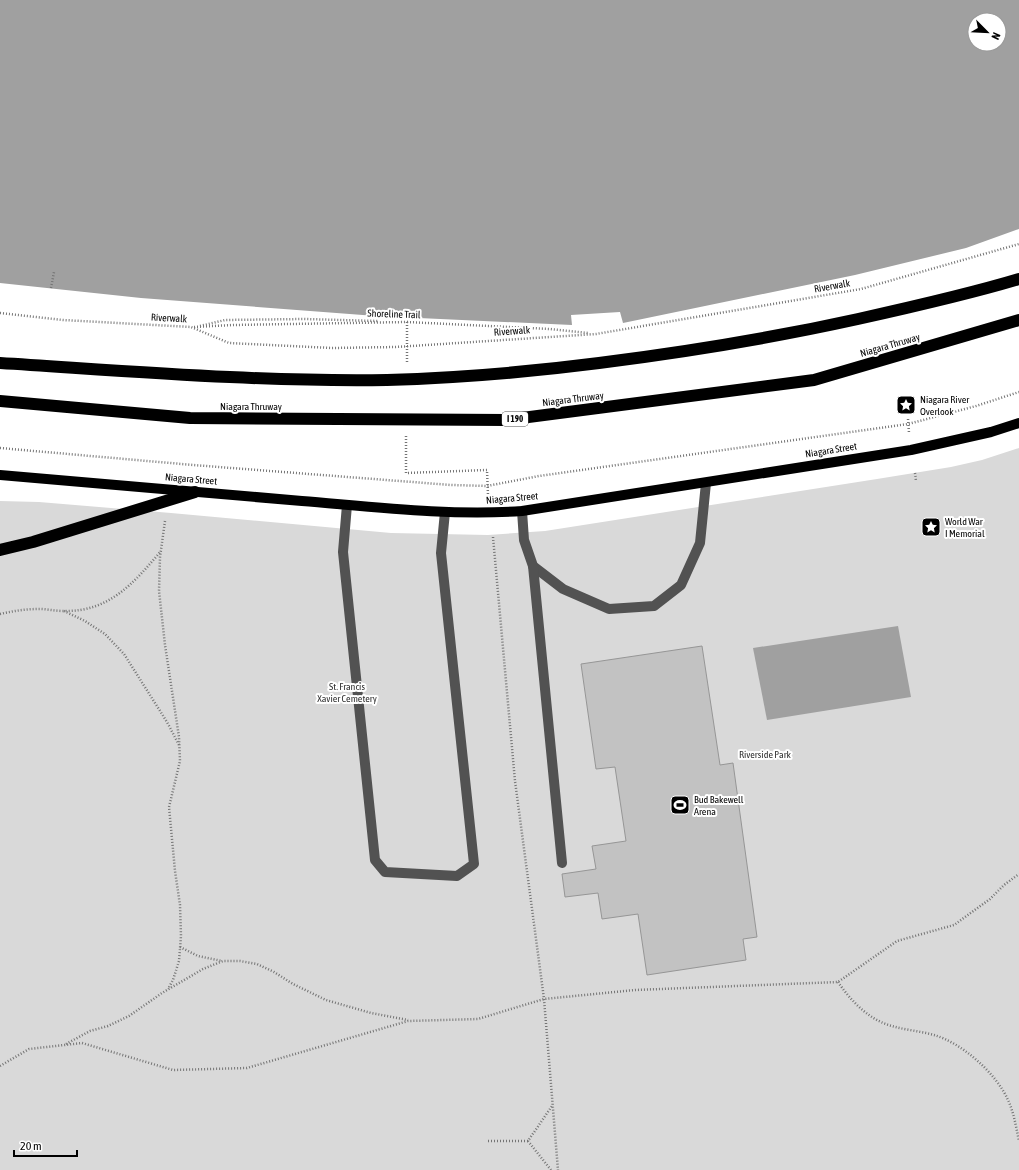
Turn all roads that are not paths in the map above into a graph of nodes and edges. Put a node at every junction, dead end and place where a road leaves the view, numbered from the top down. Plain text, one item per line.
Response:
1 (1019, 279) edge
2 (1019, 320) edge
3 (0, 362) edge
4 (0, 402) edge
5 (1019, 423) edge
6 (0, 475) edge
7 (706, 483) junction
8 (195, 492) junction
9 (347, 505) junction
10 (522, 511) junction
11 (445, 512) junction
12 (0, 550) edge
13 (534, 566) junction
14 (562, 863) dead end

1 - 3 highway
2 - 4 highway, Niagara Thruway / I 190
5 - 7 main road, Niagara Street
6 - 8 main road, Niagara Street
7 - 10 main road, Niagara Street
7 - 13 lane
8 - 9 main road, Niagara Street
8 - 12 highway
9 - 11 main road, Niagara Street
9 - 11 lane
10 - 11 main road, Niagara Street
10 - 13 lane
13 - 14 lane

